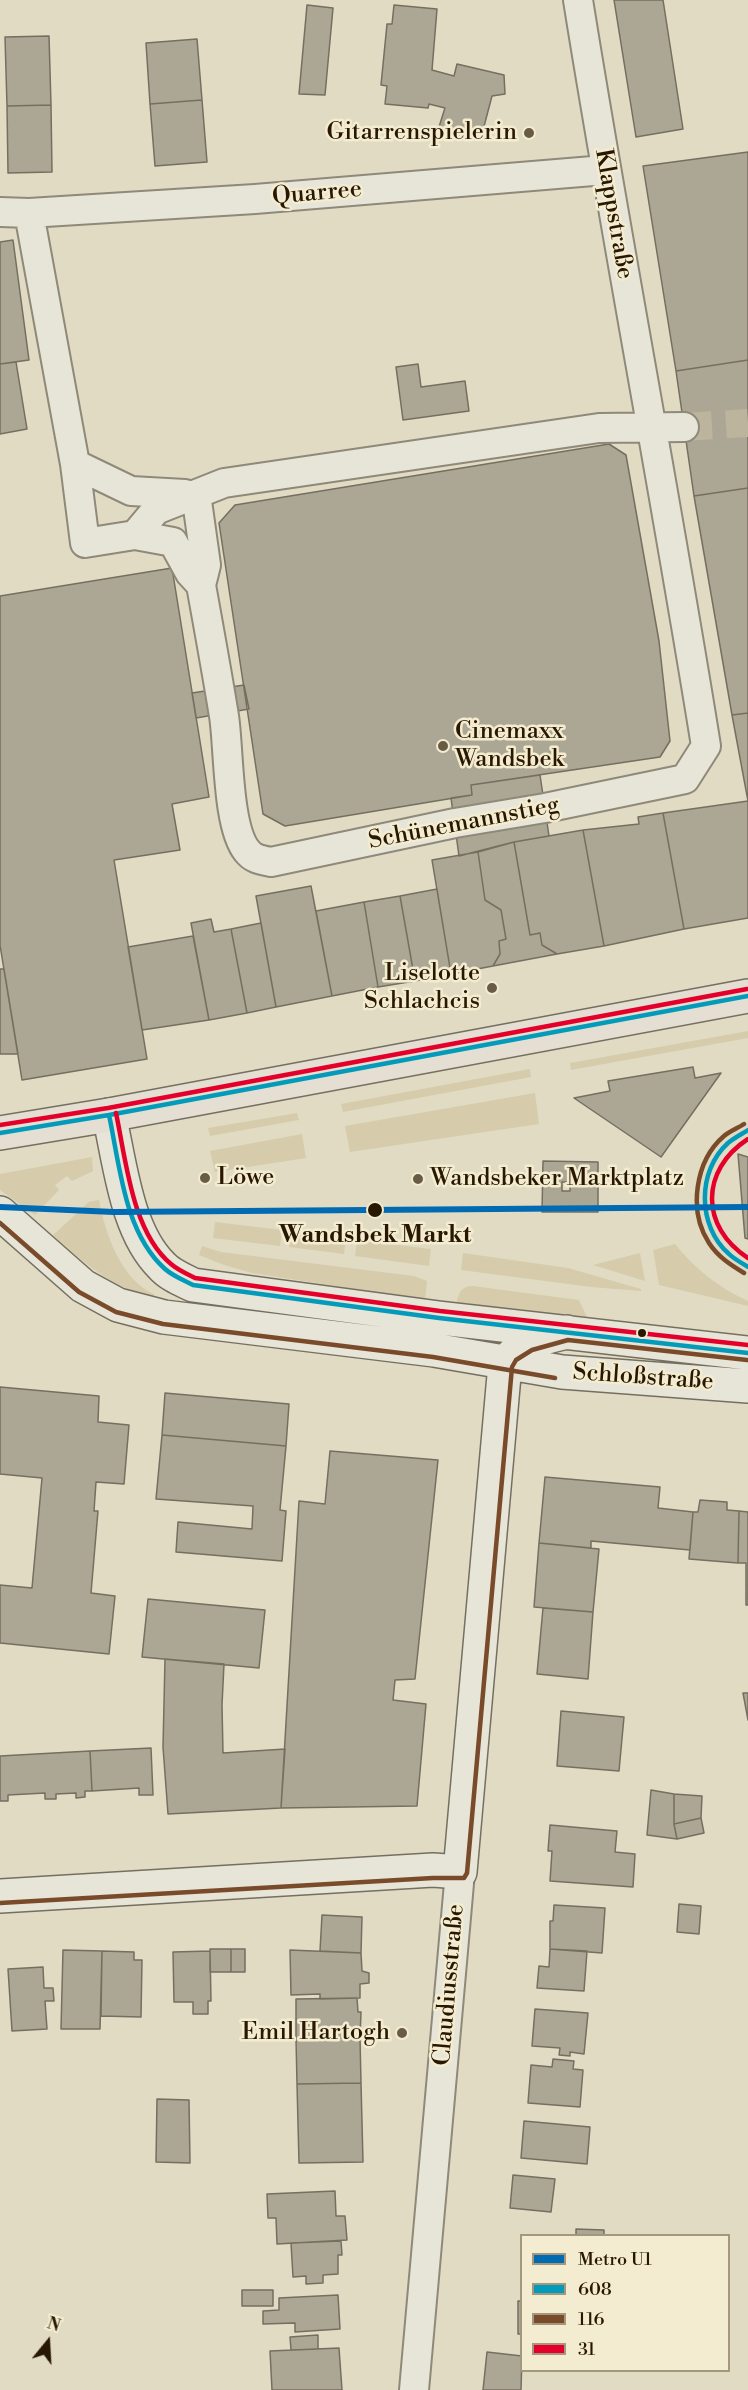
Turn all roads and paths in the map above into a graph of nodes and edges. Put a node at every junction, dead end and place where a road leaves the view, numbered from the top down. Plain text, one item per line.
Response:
1 (578, 0) edge
2 (605, 170) junction
3 (0, 212) edge
4 (29, 213) junction
5 (684, 427) tunnel mouth
6 (650, 429) junction
7 (75, 464) junction
8 (196, 494) junction
9 (135, 535) junction
10 (201, 585) junction
11 (748, 996) edge
12 (109, 1115) junction
13 (0, 1133) edge
14 (0, 1213) edge
15 (472, 1321) junction
16 (567, 1332) junction
17 (748, 1353) edge
18 (505, 1364) junction
19 (748, 1386) edge
20 (460, 1872) junction
21 (0, 1896) edge
22 (414, 2390) edge

1 - 2 street, Klappstraße
2 - 4 street, Quarree
2 - 6 street, Klappstraße
3 - 4 street, Quarree
4 - 7 street
5 - 6 street
6 - 8 street
6 - 10 street, Schünemannstieg
7 - 8 street
7 - 9 street
8 - 9 street
8 - 10 street, Schünemannstieg
9 - 10 street
11 - 12 main road
12 - 13 main road
12 - 15 main road, Schloßstraße
14 - 18 main road, Schloßstraße
15 - 16 main road, Schloßstraße
15 - 18 main road
16 - 17 main road, Schloßstraße
16 - 18 main road
18 - 19 main road, Schloßstraße
18 - 20 main road, Claudiusstraße
20 - 21 main road
20 - 22 street, Claudiusstraße

